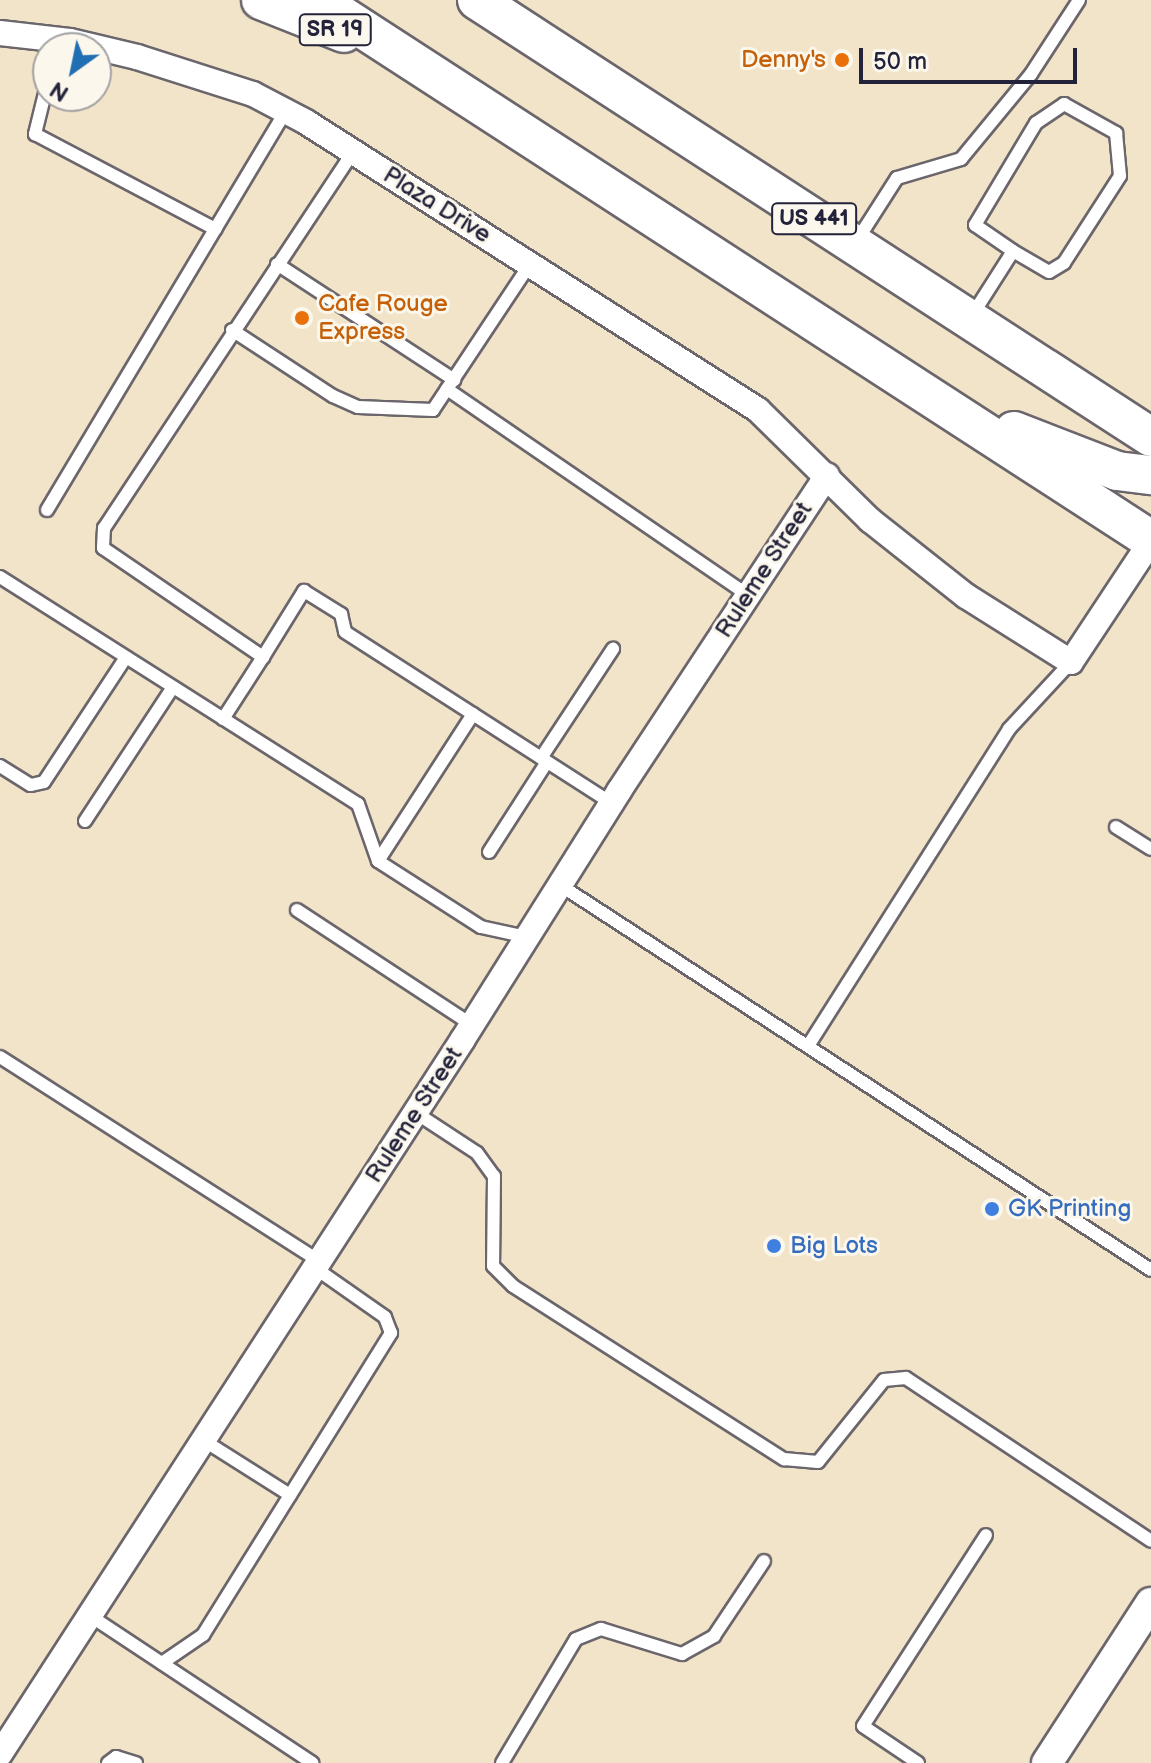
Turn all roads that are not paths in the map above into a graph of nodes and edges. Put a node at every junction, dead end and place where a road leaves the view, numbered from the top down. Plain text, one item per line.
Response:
1 (261, 0) edge
2 (318, 0) edge
3 (477, 0) edge
4 (1079, 0) edge
5 (0, 33) edge
6 (32, 39) edge
7 (112, 53) edge
8 (409, 59) junction
9 (286, 111) junction
10 (40, 112) edge
11 (353, 152) junction
12 (215, 229) junction
13 (854, 245) junction
14 (1013, 251) junction
15 (277, 264) junction
16 (530, 264) junction
17 (969, 320) junction
18 (232, 330) junction
19 (450, 385) junction
20 (947, 406) junction
21 (1151, 437) edge
22 (827, 475) junction
23 (1151, 475) edge
24 (47, 510) dead end
25 (1151, 540) edge
26 (0, 577) edge
27 (748, 595) junction
28 (613, 649) dead end
29 (126, 657) junction
30 (263, 657) junction
31 (1071, 662) junction
32 (173, 687) junction
33 (473, 714) junction
34 (223, 719) junction
35 (544, 760) junction
36 (0, 766) edge
37 (611, 803) junction
38 (85, 821) dead end
39 (1116, 827) dead end
40 (1151, 849) edge
41 (489, 852) dead end
42 (378, 861) junction
43 (560, 885) junction
44 (297, 910) dead end
45 (527, 937) junction
46 (472, 1025) junction
47 (808, 1046) junction
48 (0, 1057) edge
49 (416, 1113) junction
50 (317, 1265) junction
51 (1151, 1270) edge
52 (203, 1440) junction
53 (290, 1495) junction
54 (986, 1535) dead end
55 (1151, 1541) edge
56 (764, 1561) dead end
57 (1149, 1611) edge
58 (89, 1615) junction
59 (162, 1663) junction
60 (0, 1754) edge
61 (108, 1763) edge
62 (136, 1763) edge
63 (313, 1763) edge
64 (502, 1763) edge
65 (918, 1763) edge
66 (1047, 1763) edge

1 - 8 main road, SR 19
2 - 8 main road
3 - 13 main road, US 441
4 - 13 lane
5 - 6 street, Plaza Drive
7 - 9 street, Plaza Drive
8 - 20 main road
9 - 11 street, Plaza Drive
9 - 12 lane
10 - 12 lane
11 - 15 lane
11 - 16 street, Plaza Drive
12 - 24 lane
13 - 17 main road, US 441
14 - 14 lane
14 - 17 lane
15 - 18 lane
15 - 19 lane
16 - 19 lane
16 - 22 street, Plaza Drive
17 - 21 main road, US 441
18 - 19 lane
18 - 30 lane
19 - 27 lane
20 - 23 main road
20 - 25 main road
22 - 27 street, Ruleme Street
22 - 31 street, Plaza Drive
25 - 31 street
26 - 29 lane
27 - 37 street, Ruleme Street
28 - 35 lane
29 - 32 lane
29 - 36 lane
30 - 33 lane
30 - 34 lane
31 - 47 lane
32 - 34 lane
32 - 38 lane
33 - 35 lane
33 - 42 lane
34 - 42 lane
35 - 37 lane
35 - 41 lane
37 - 43 street, Ruleme Street
39 - 40 lane
42 - 45 lane
43 - 45 street, Ruleme Street
43 - 47 lane
44 - 46 lane
45 - 46 street, Ruleme Street
46 - 49 street, Ruleme Street
47 - 51 lane
48 - 50 lane
49 - 50 street, Ruleme Street
49 - 55 lane
50 - 52 street, Ruleme Street
50 - 53 lane
52 - 53 lane
52 - 58 street, Ruleme Street
53 - 59 lane
54 - 65 lane
56 - 64 lane
57 - 66 street
58 - 59 lane
58 - 60 street, Ruleme Street
59 - 63 lane
61 - 62 lane

